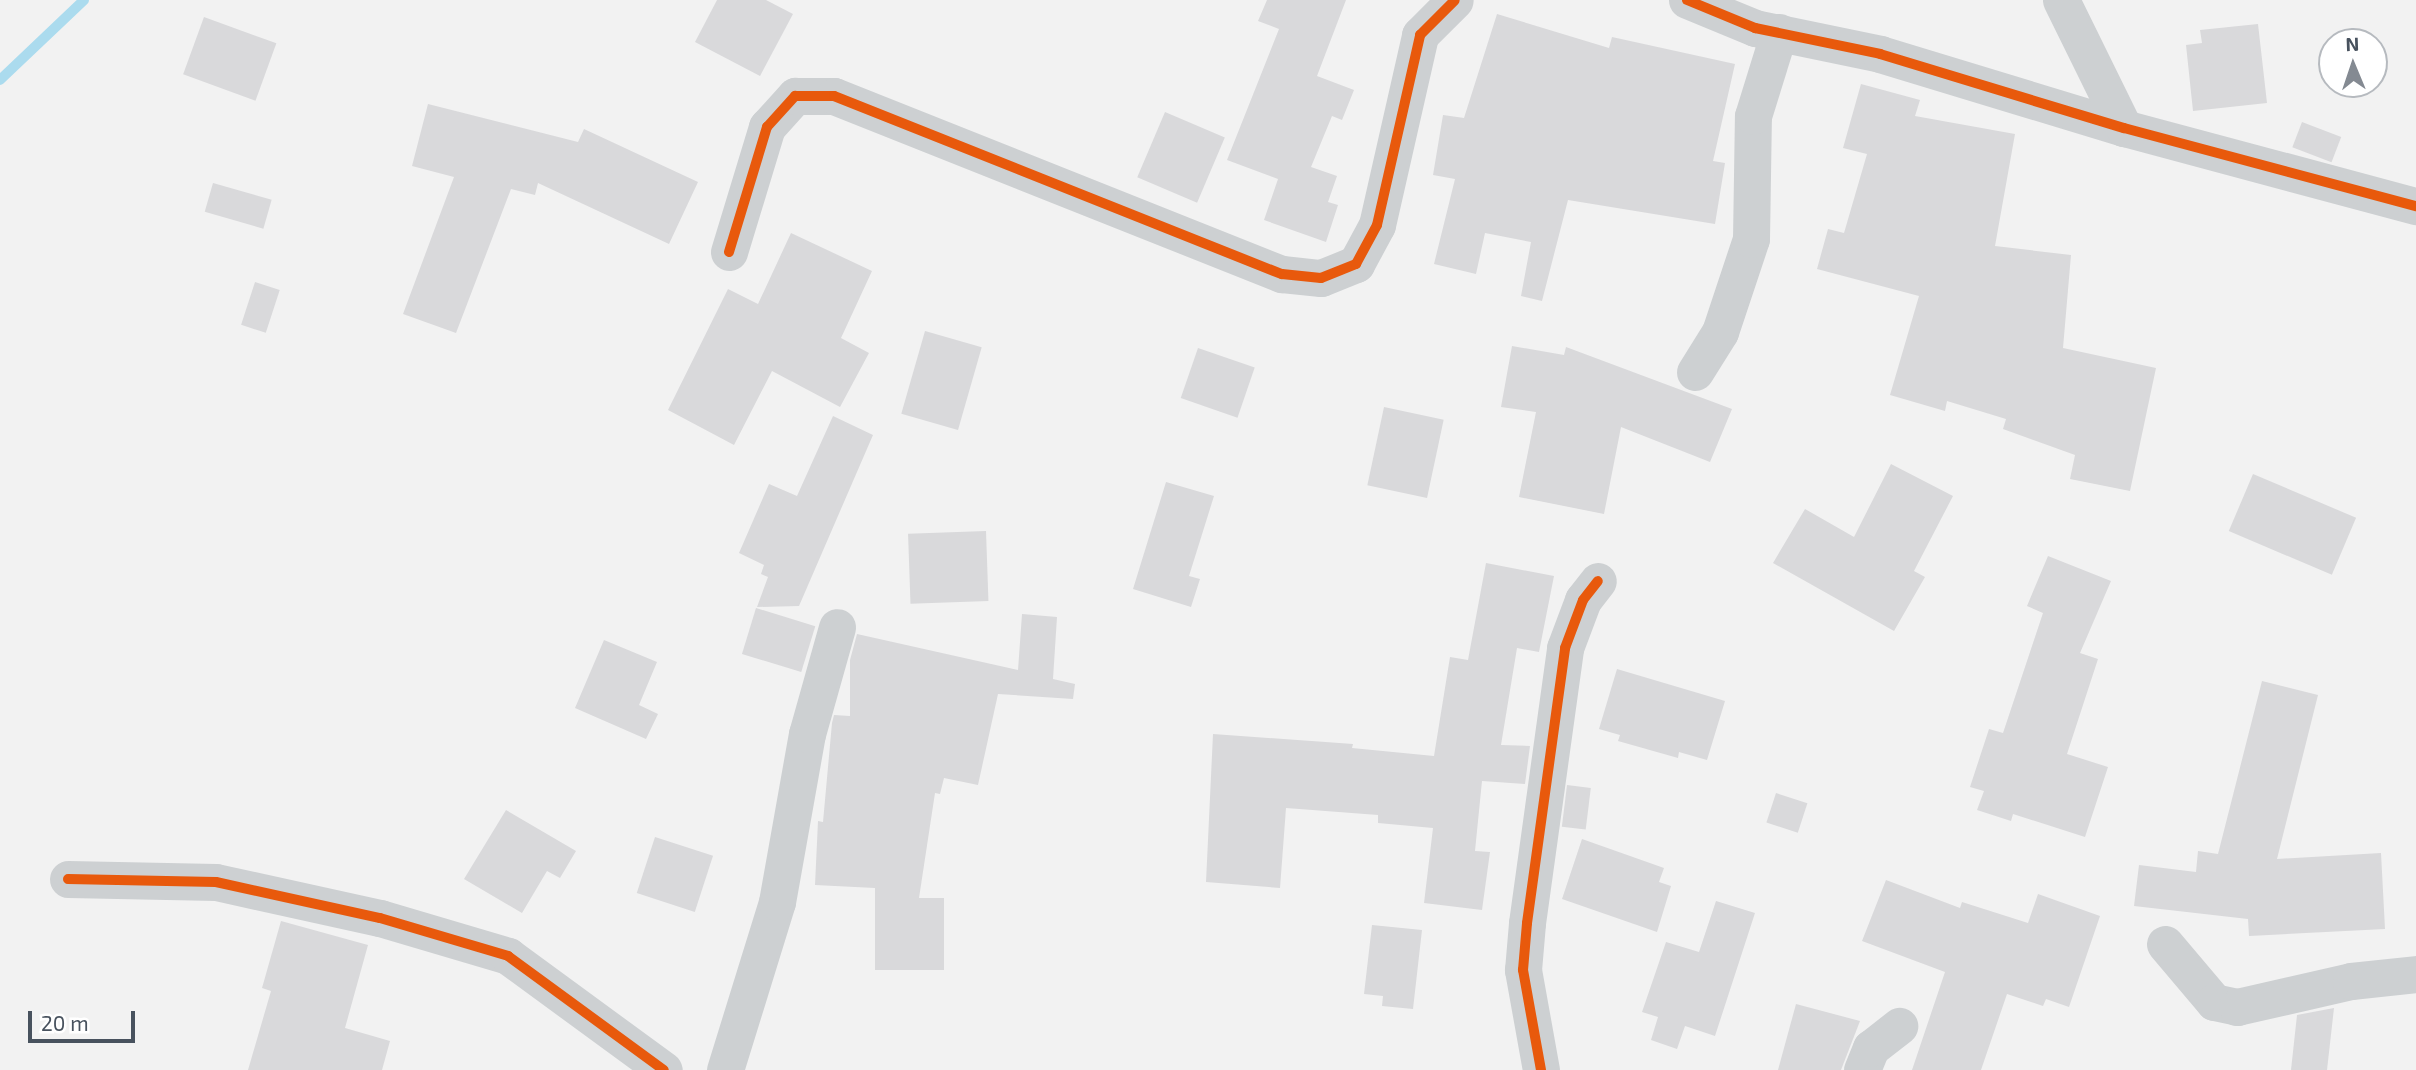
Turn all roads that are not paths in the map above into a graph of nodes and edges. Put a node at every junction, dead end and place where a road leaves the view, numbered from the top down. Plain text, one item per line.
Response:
1 (1455, 0) edge
2 (1687, 0) edge
3 (2061, 0) edge
4 (1779, 32) junction
5 (2124, 128) junction
6 (2416, 206) edge
7 (729, 252) dead end
8 (1695, 372) dead end
9 (1598, 581) dead end
10 (837, 627) dead end
11 (68, 879) dead end
12 (2165, 944) dead end
13 (2416, 974) edge
14 (1899, 1026) dead end
15 (664, 1070) edge
16 (725, 1070) edge
17 (1541, 1070) edge
18 (1862, 1070) edge

1 - 7 street
2 - 4 street
3 - 5 street
4 - 5 street
4 - 8 street
5 - 6 street
9 - 17 street
10 - 16 street
11 - 15 street
12 - 13 street
14 - 18 street

